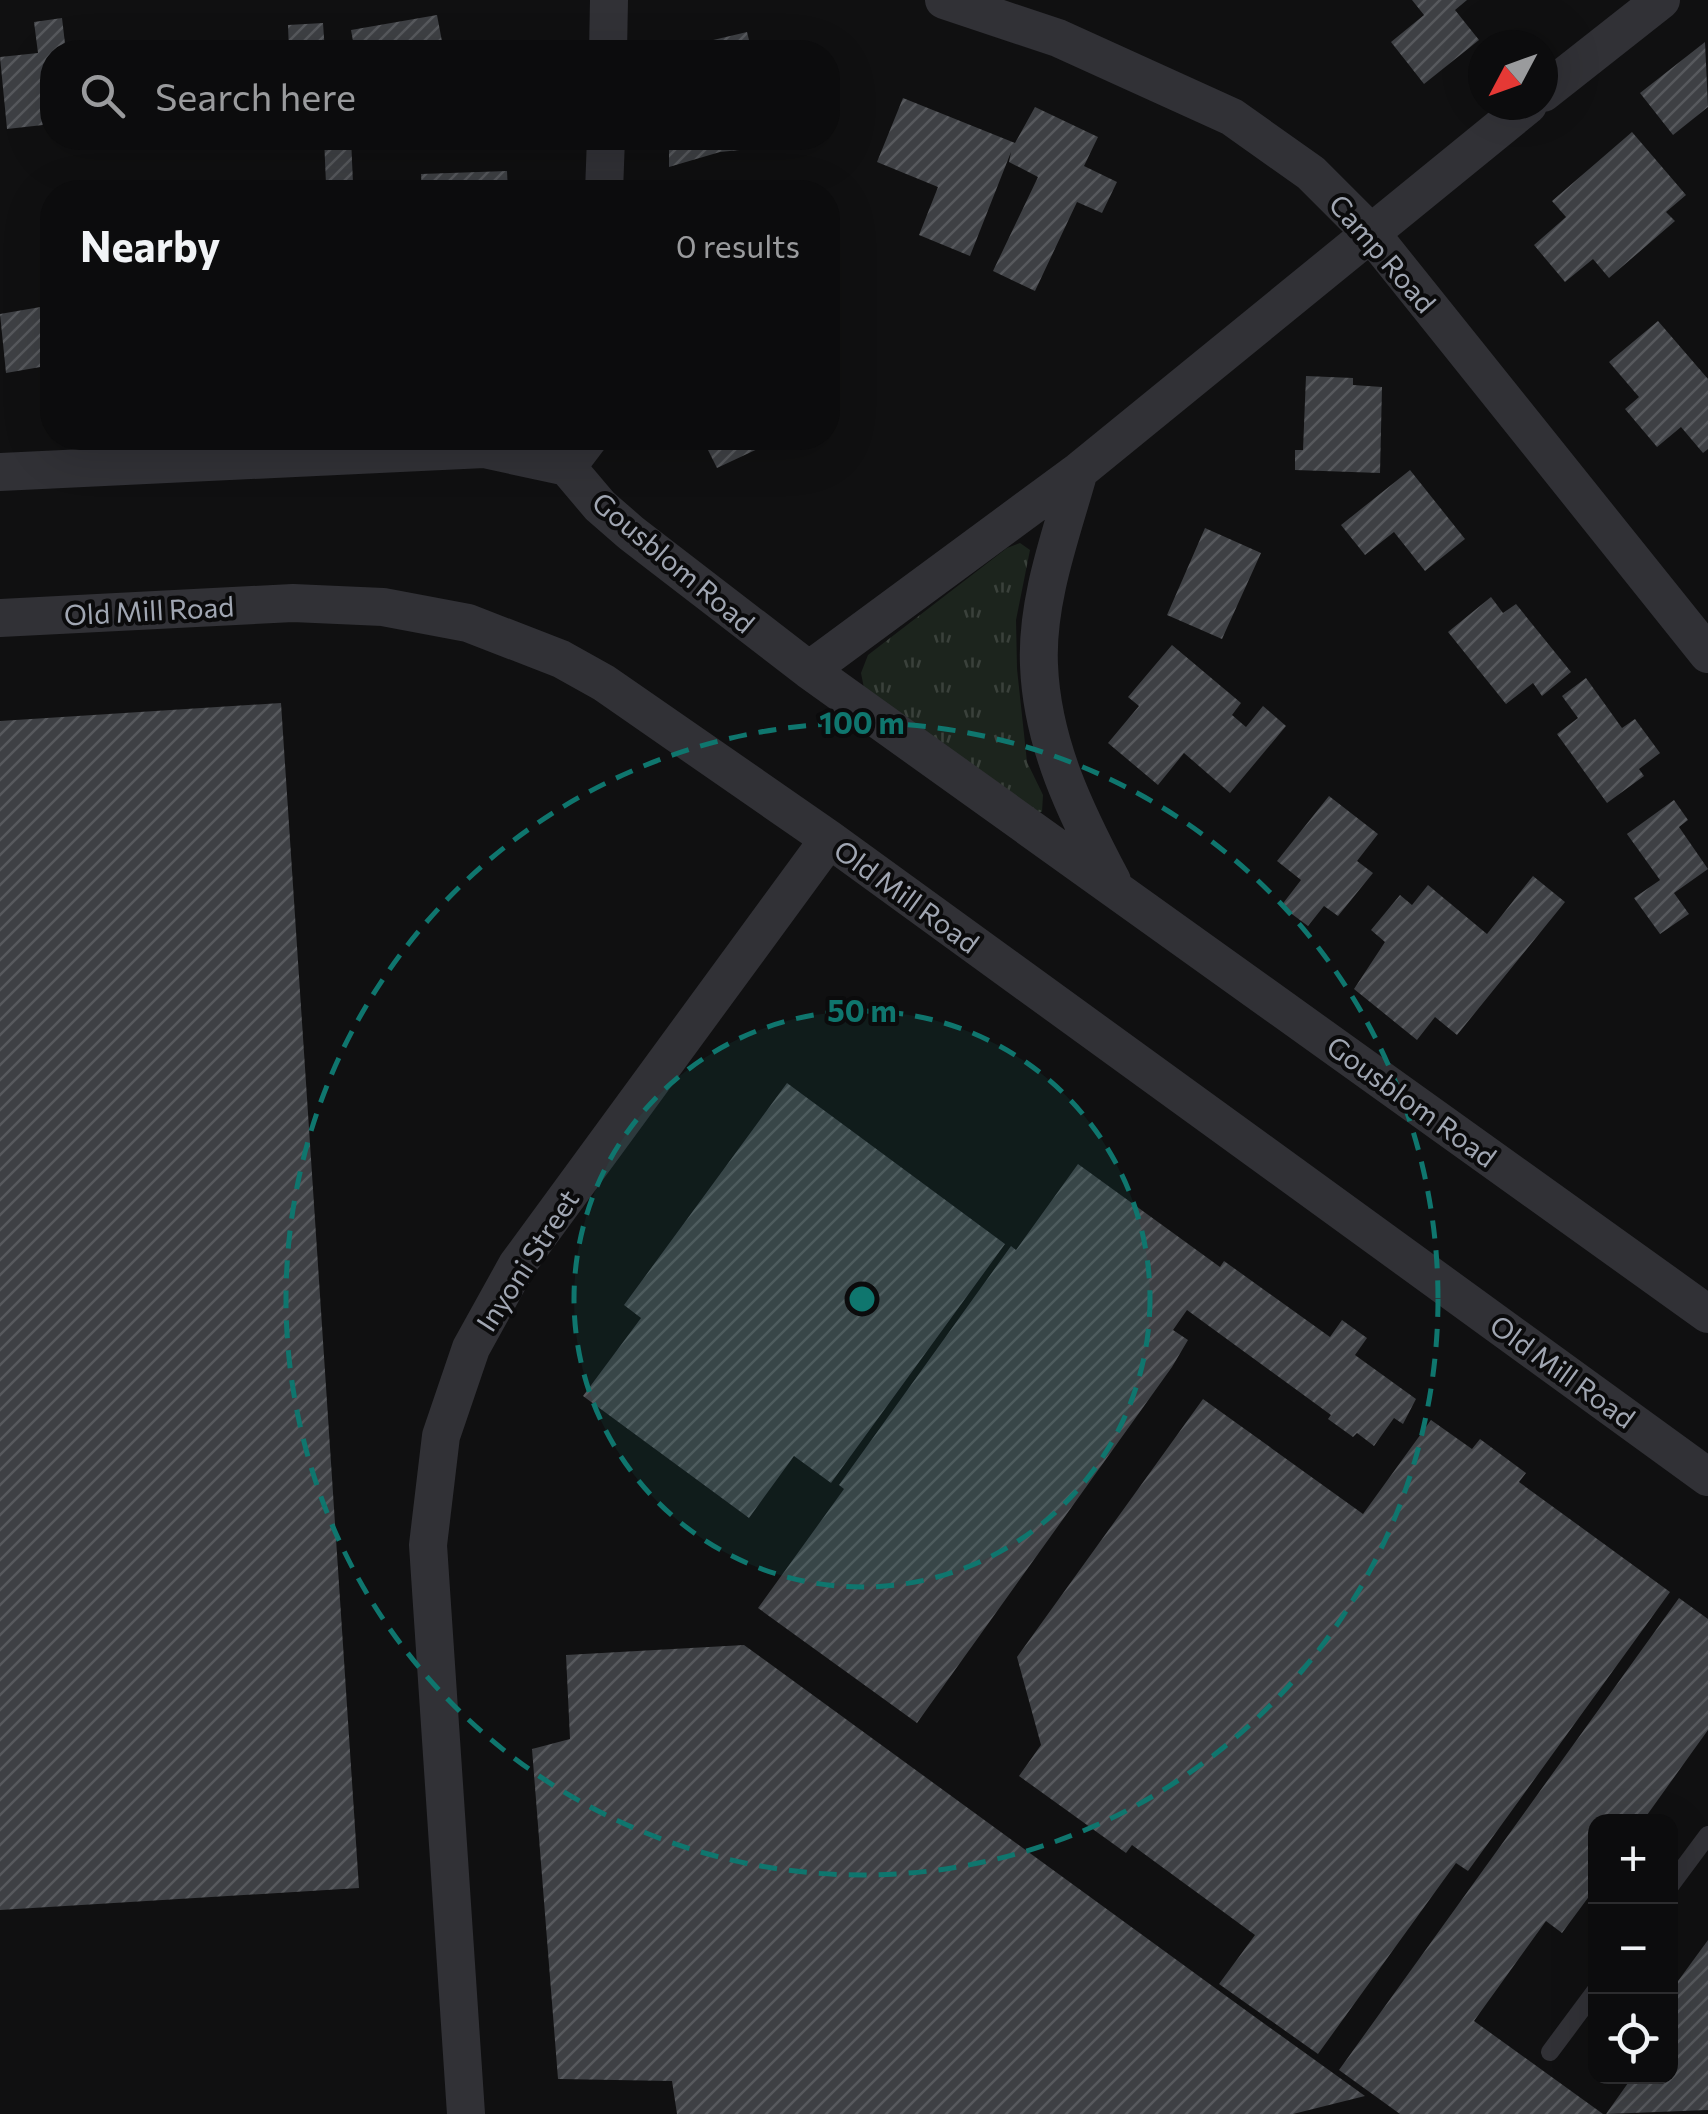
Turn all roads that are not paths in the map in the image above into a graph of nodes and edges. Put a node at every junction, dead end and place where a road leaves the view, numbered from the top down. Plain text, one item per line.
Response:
1 (609, 0) edge
2 (944, 0) edge
3 (1660, 0) edge
4 (608, 40) edge
5 (1558, 81) edge
6 (1509, 120) edge
7 (606, 150) edge
8 (604, 180) edge
9 (1370, 231) junction
10 (463, 450) edge
11 (515, 450) edge
12 (578, 452) edge
13 (1079, 470) junction
14 (0, 472) edge
15 (0, 618) edge
16 (1708, 654) edge
17 (809, 670) junction
18 (828, 839) junction
19 (1116, 888) junction
20 (1708, 1314) edge
21 (1708, 1476) edge
22 (1708, 1835) edge
23 (1678, 1875) edge
24 (1593, 1994) edge
25 (1550, 2052) dead end
26 (466, 2114) edge

1 - 4 street
2 - 9 street, Camp Road
3 - 5 street
6 - 9 street
7 - 8 street
9 - 13 street
9 - 16 street, Camp Road
10 - 14 street, Gousblom Road
11 - 12 street, Gousblom Road
12 - 17 street, Gousblom Road
13 - 17 street
13 - 19 street, Gousblom Road
15 - 18 street, Old Mill Road
17 - 19 street, Gousblom Road
18 - 21 street, Old Mill Road
18 - 26 street, Inyoni Street
19 - 20 street, Gousblom Road
22 - 23 lane
24 - 25 lane

